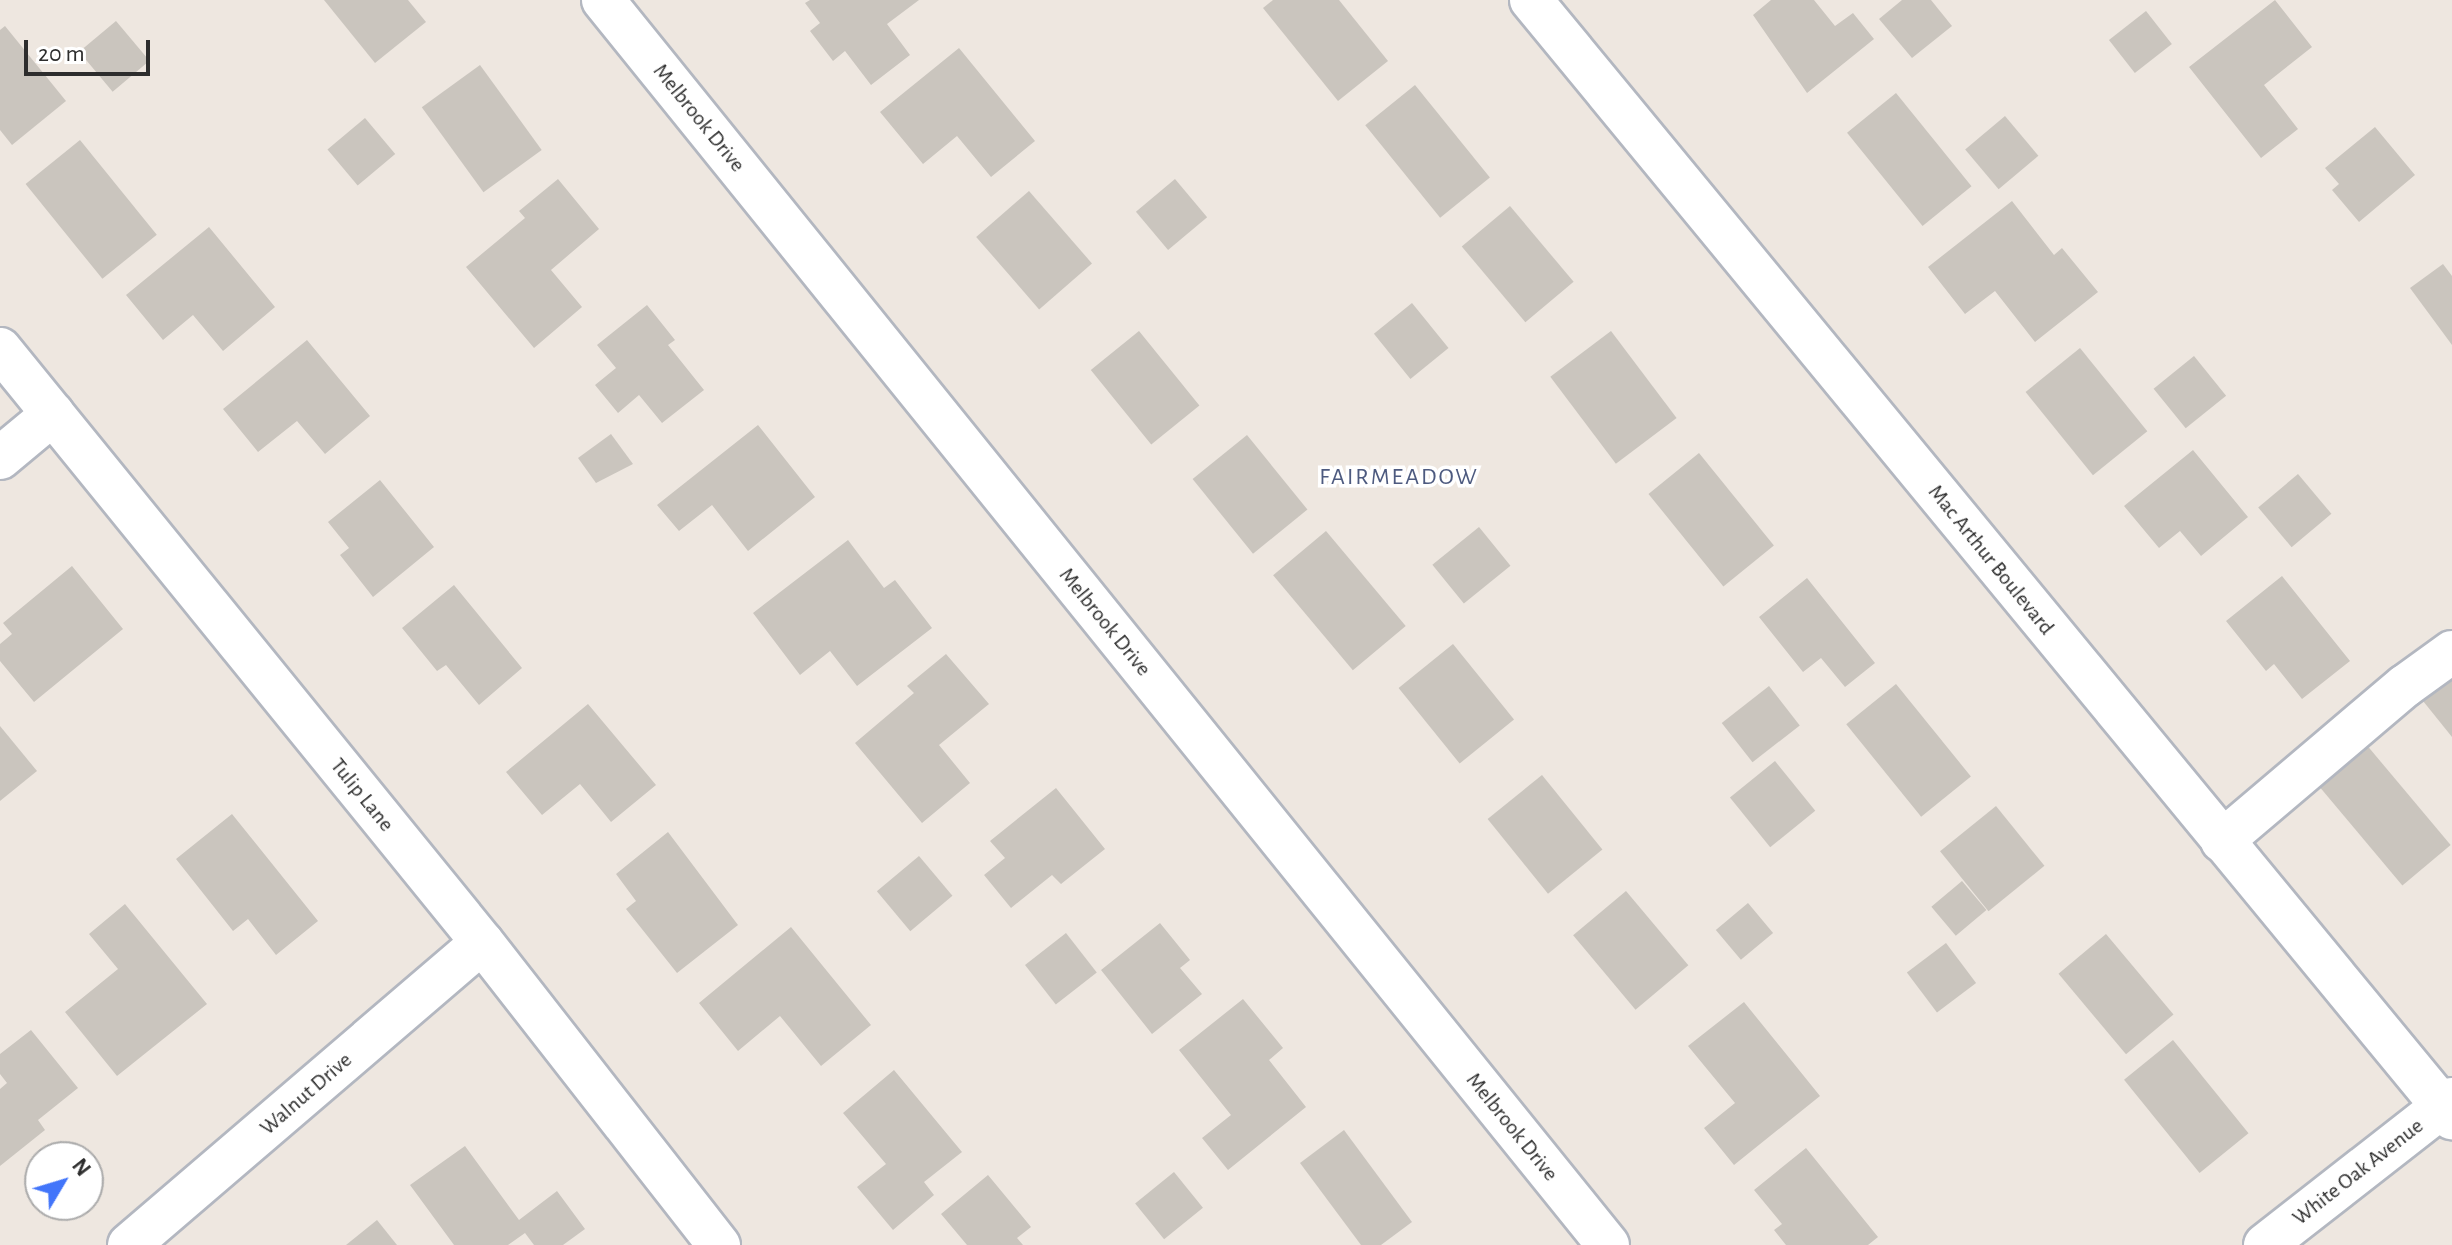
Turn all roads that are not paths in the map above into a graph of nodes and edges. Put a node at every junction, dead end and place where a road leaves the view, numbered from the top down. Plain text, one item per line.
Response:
1 (603, 0) edge
2 (1531, 0) edge
3 (0, 349) edge
4 (53, 414) junction
5 (0, 458) edge
6 (2452, 652) edge
7 (2222, 841) junction
8 (482, 942) junction
9 (2449, 1108) edge
10 (129, 1245) edge
11 (719, 1245) edge
12 (1608, 1245) edge
13 (2265, 1245) edge

1 - 12 street, Melbrook Drive
2 - 7 street, Mac Arthur Boulevard
3 - 4 street, Tulip Lane
4 - 5 street
4 - 8 street, Tulip Lane
6 - 7 street
7 - 9 street, Mac Arthur Boulevard
8 - 10 street, Walnut Drive
8 - 11 street, Tulip Lane
9 - 13 street, White Oak Avenue

